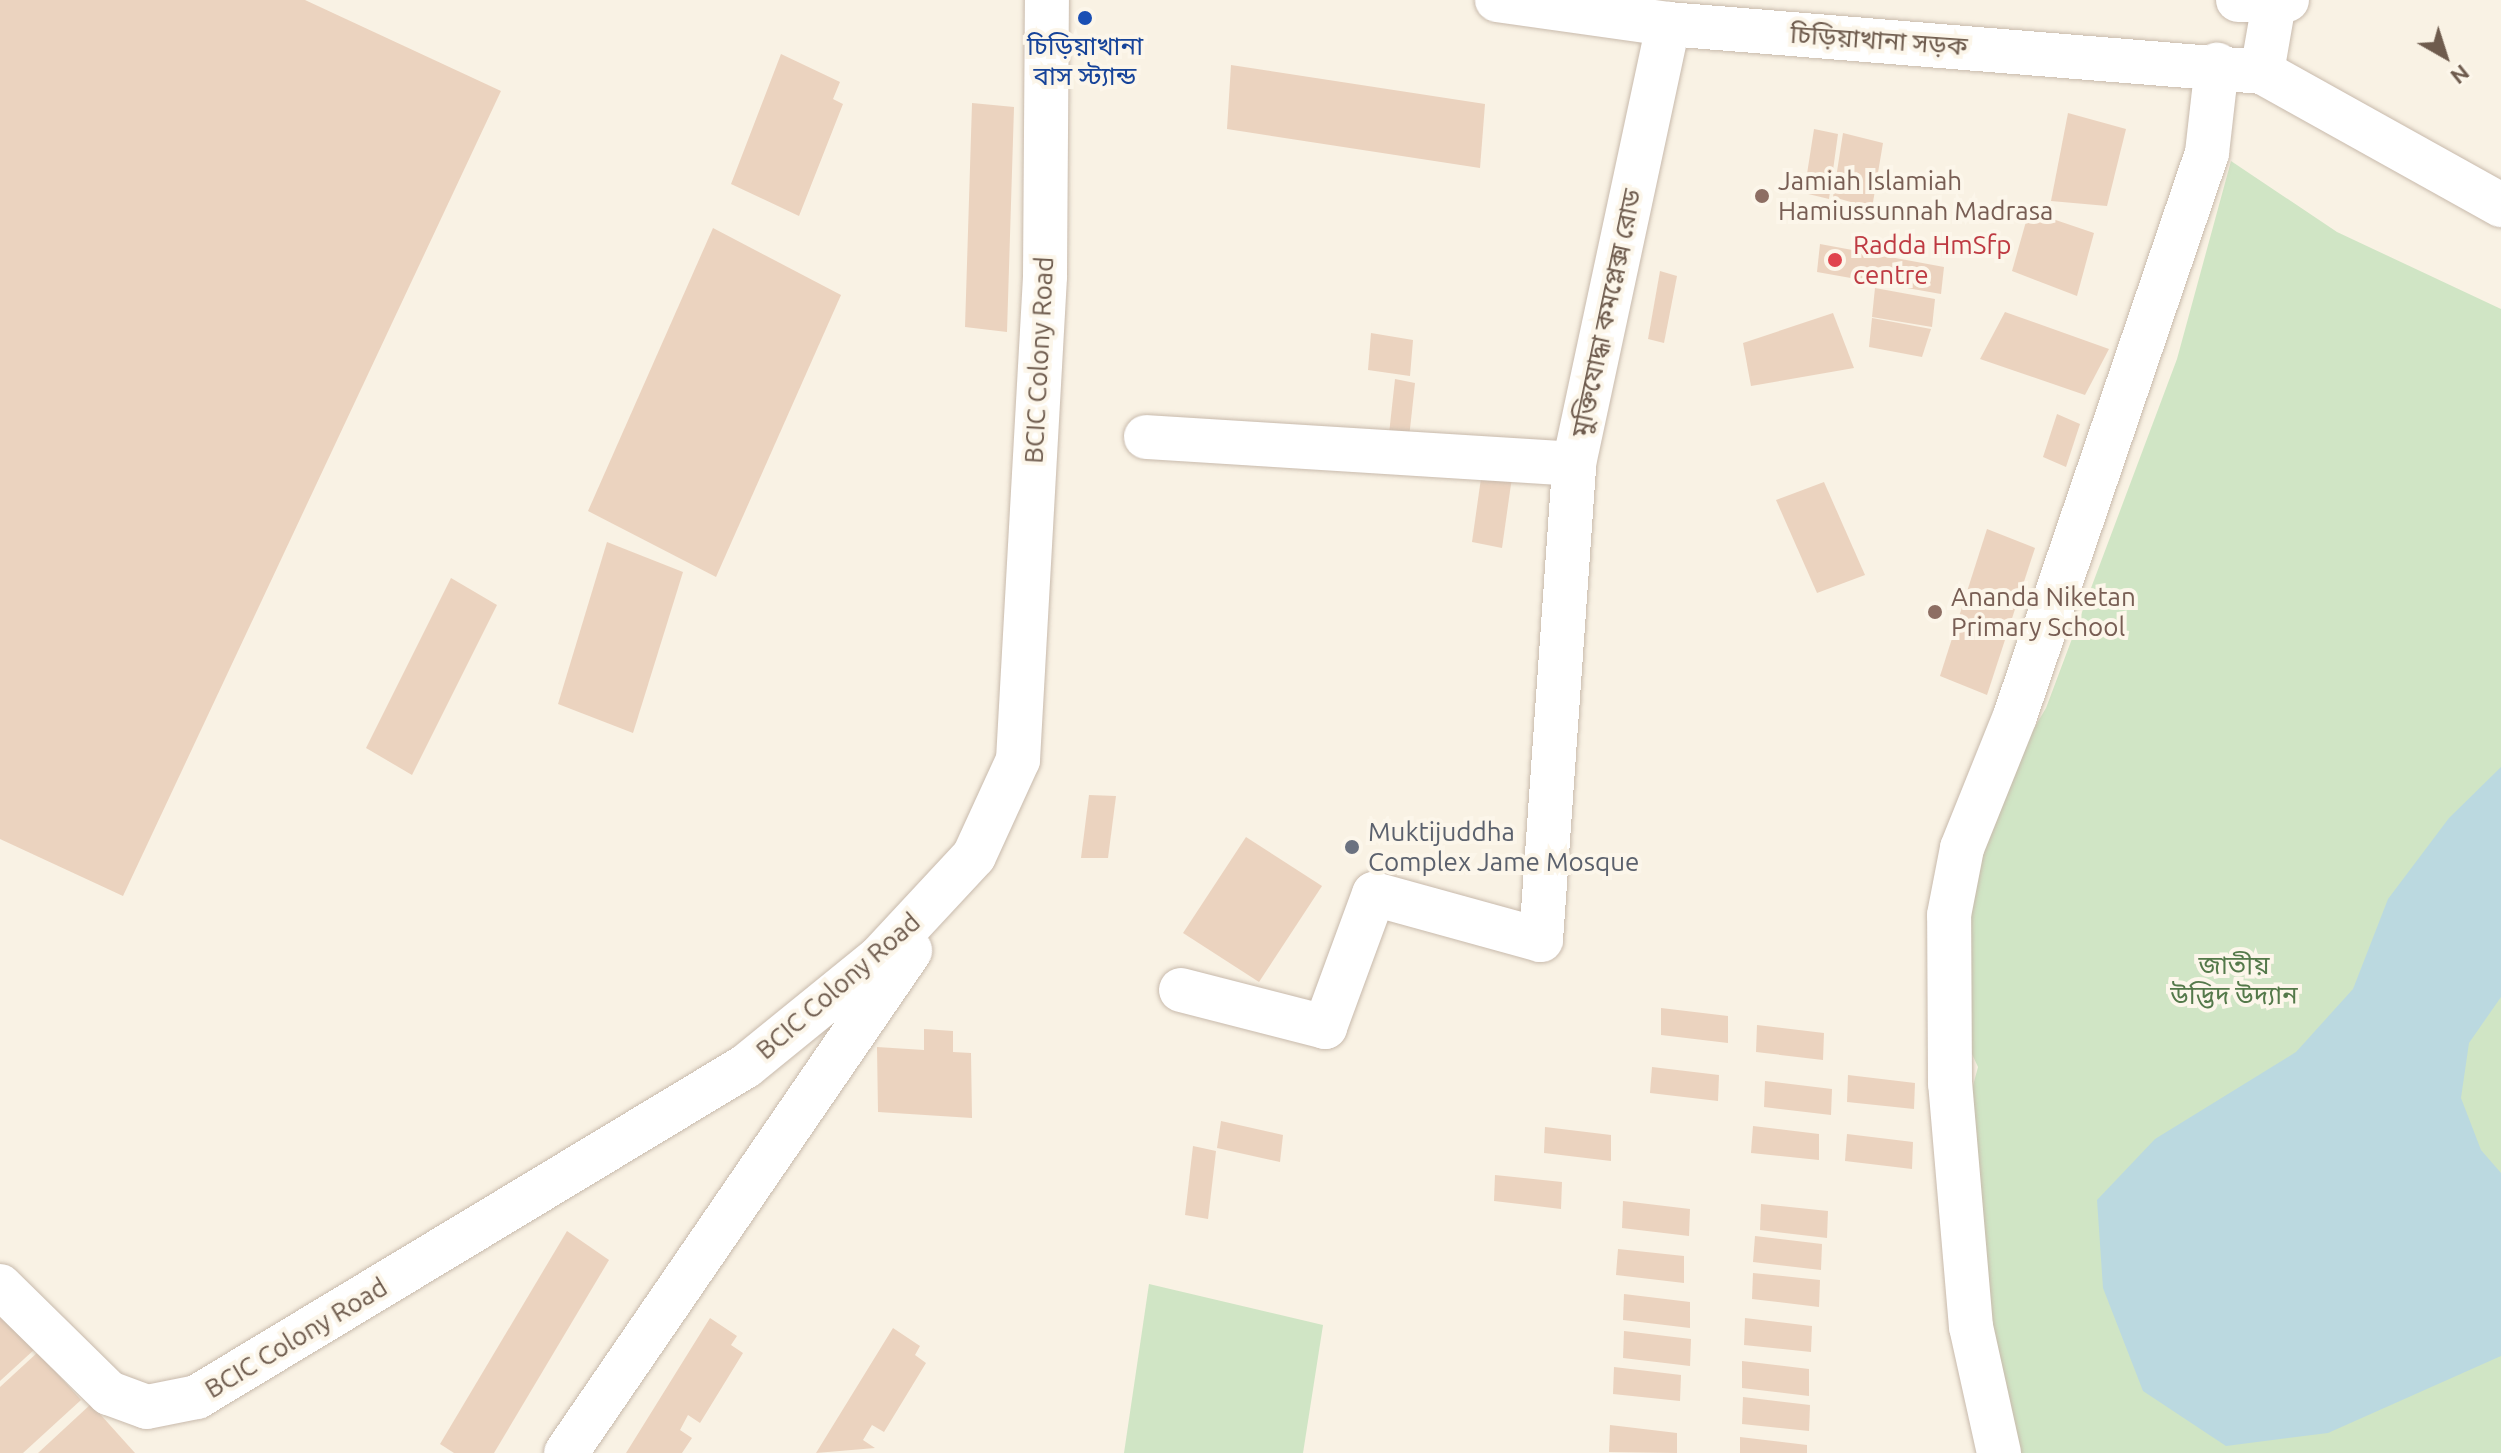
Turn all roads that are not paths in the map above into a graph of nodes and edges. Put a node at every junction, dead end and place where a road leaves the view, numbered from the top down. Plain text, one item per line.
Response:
1 (1047, 0) edge
2 (1497, 0) edge
3 (2266, 1) edge
4 (1668, 24) junction
5 (2217, 65) junction
6 (2262, 72) junction
7 (2501, 205) edge
8 (1146, 437) dead end
9 (1574, 464) junction
10 (974, 856) junction
11 (1181, 990) dead end
12 (0, 1286) edge
13 (566, 1453) edge
14 (1999, 1453) edge

1 - 10 street, BCIC Colony Road
2 - 4 street, চিড়িয়াখানা সড়ক
3 - 6 street
4 - 5 street, চিড়িয়াখানা সড়ক
4 - 9 street, মুক্তিযোদ্ধা কমপ্লেক্স রোড
5 - 6 street, চিড়িয়াখানা সড়ক
5 - 14 street
6 - 7 street, চিড়িয়াখানা সড়ক
8 - 9 street, মুক্তিযোদ্ধা কমপ্লেক্স রোড
9 - 11 street
10 - 12 street, BCIC Colony Road
10 - 13 street

